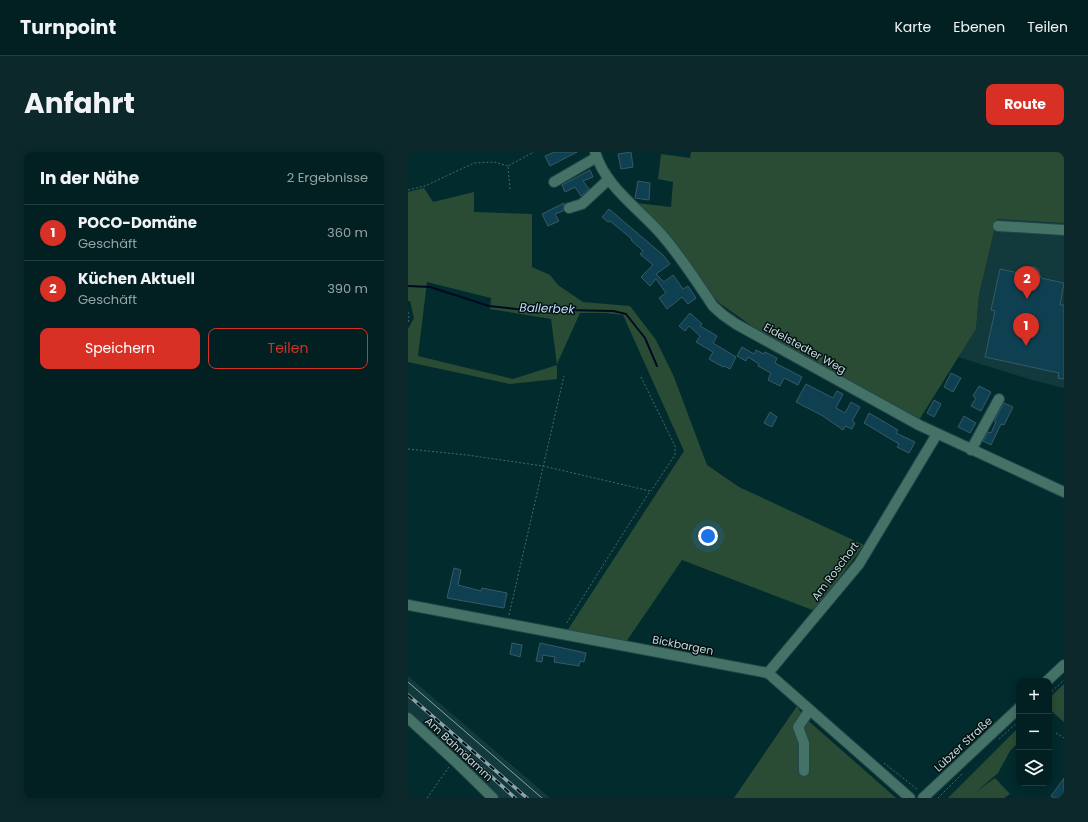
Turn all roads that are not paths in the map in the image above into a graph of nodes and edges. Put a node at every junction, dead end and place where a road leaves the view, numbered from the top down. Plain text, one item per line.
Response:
1 (596, 155) edge
2 (609, 180) junction
3 (554, 182) dead end
4 (569, 208) dead end
5 (998, 226) dead end
6 (1064, 230) edge
7 (999, 400) dead end
8 (937, 434) junction
9 (971, 450) junction
10 (1064, 492) edge
11 (408, 604) edge
12 (1064, 665) edge
13 (768, 674) junction
14 (1050, 678) edge
15 (809, 711) junction
16 (1016, 711) edge
17 (408, 718) edge
18 (804, 771) dead end
19 (493, 798) edge
20 (910, 798) edge
21 (922, 798) edge

1 - 2 street, Eidelstedter Weg
1 - 3 street
2 - 4 street
2 - 8 street, Eidelstedter Weg
5 - 6 street
7 - 9 street
8 - 9 street, Eidelstedter Weg
8 - 13 street, Am Roschort
9 - 10 street, Eidelstedter Weg
11 - 13 street, Bickbargen
12 - 14 street
13 - 15 street
15 - 18 street
15 - 20 street
16 - 21 street, Lübzer Straße
17 - 19 street, Am Bahndamm

